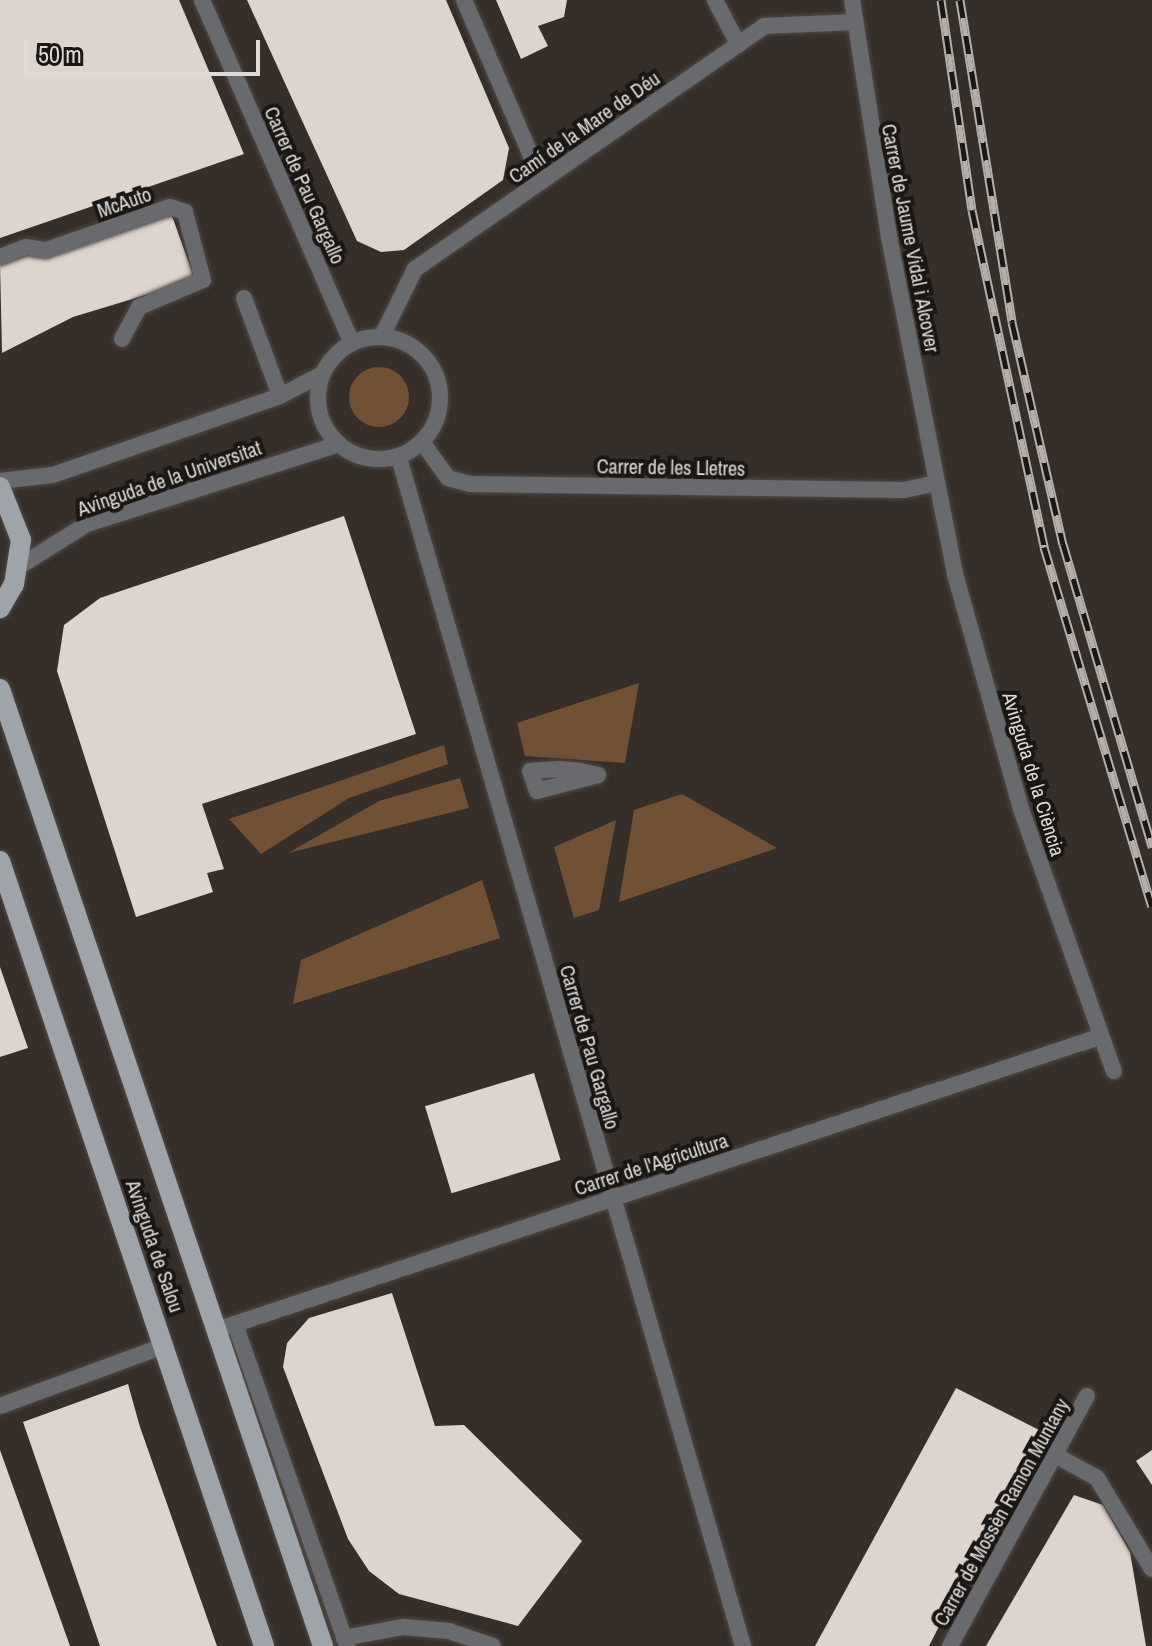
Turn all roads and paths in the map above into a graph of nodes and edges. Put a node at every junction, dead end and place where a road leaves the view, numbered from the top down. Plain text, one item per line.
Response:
1 (202, 0) edge
2 (464, 0) edge
3 (715, 0) edge
4 (852, 0) edge
5 (854, 22) junction
6 (738, 44) junction
7 (542, 181) junction
8 (0, 257) edge
9 (244, 298) dead end
10 (382, 336) junction
11 (122, 339) dead end
12 (352, 343) junction
13 (322, 374) junction
14 (280, 396) junction
15 (422, 442) junction
16 (339, 444) junction
17 (399, 458) junction
18 (0, 481) edge
19 (937, 483) junction
20 (0, 487) edge
21 (20, 566) junction
22 (0, 608) edge
23 (0, 689) edge
24 (0, 861) edge
25 (1099, 1037) junction
26 (1114, 1071) dead end
27 (613, 1198) junction
28 (226, 1327) junction
29 (164, 1346) junction
30 (1087, 1396) dead end
31 (0, 1406) edge
32 (1057, 1456) junction
33 (1152, 1569) edge
34 (346, 1642) edge
35 (264, 1646) edge
36 (323, 1646) edge
37 (493, 1646) edge
38 (743, 1646) edge
39 (950, 1646) edge

1 - 12 street, Carrer de Pau Gargallo
2 - 7 street
3 - 6 street
4 - 5 street, Carrer de Jaume Vidal i Alcover
5 - 6 street, Camí de la Mare de Déu
5 - 19 street, Carrer de Jaume Vidal i Alcover
6 - 7 street, Camí de la Mare de Déu
7 - 10 street, Camí de la Mare de Déu
8 - 11 street, McAuto
9 - 14 street
10 - 12 street
10 - 15 street
12 - 13 street
13 - 14 street, Avinguda de la Universitat
13 - 16 street
14 - 18 street, Avinguda de la Universitat
15 - 17 street
15 - 19 street, Carrer de les Lletres
16 - 17 street
16 - 21 street, Avinguda de la Universitat
17 - 27 street, Carrer de Pau Gargallo
19 - 25 street, Avinguda de la Ciència
20 - 21 main road
21 - 22 main road
23 - 28 main road
24 - 29 main road, Avinguda de Salou
25 - 26 street, Avinguda de la Ciència
25 - 27 street, Carrer de l'Agricultura
27 - 28 street, Carrer de l'Agricultura
27 - 38 street, Carrer de Pau Gargallo
28 - 34 street
28 - 36 main road
29 - 31 street
29 - 35 main road, Avinguda de Salou
30 - 32 street, Carrer de Mossèn Ramon Muntany
32 - 33 street
32 - 39 street, Carrer de Mossèn Ramon Muntany
34 - 37 street

